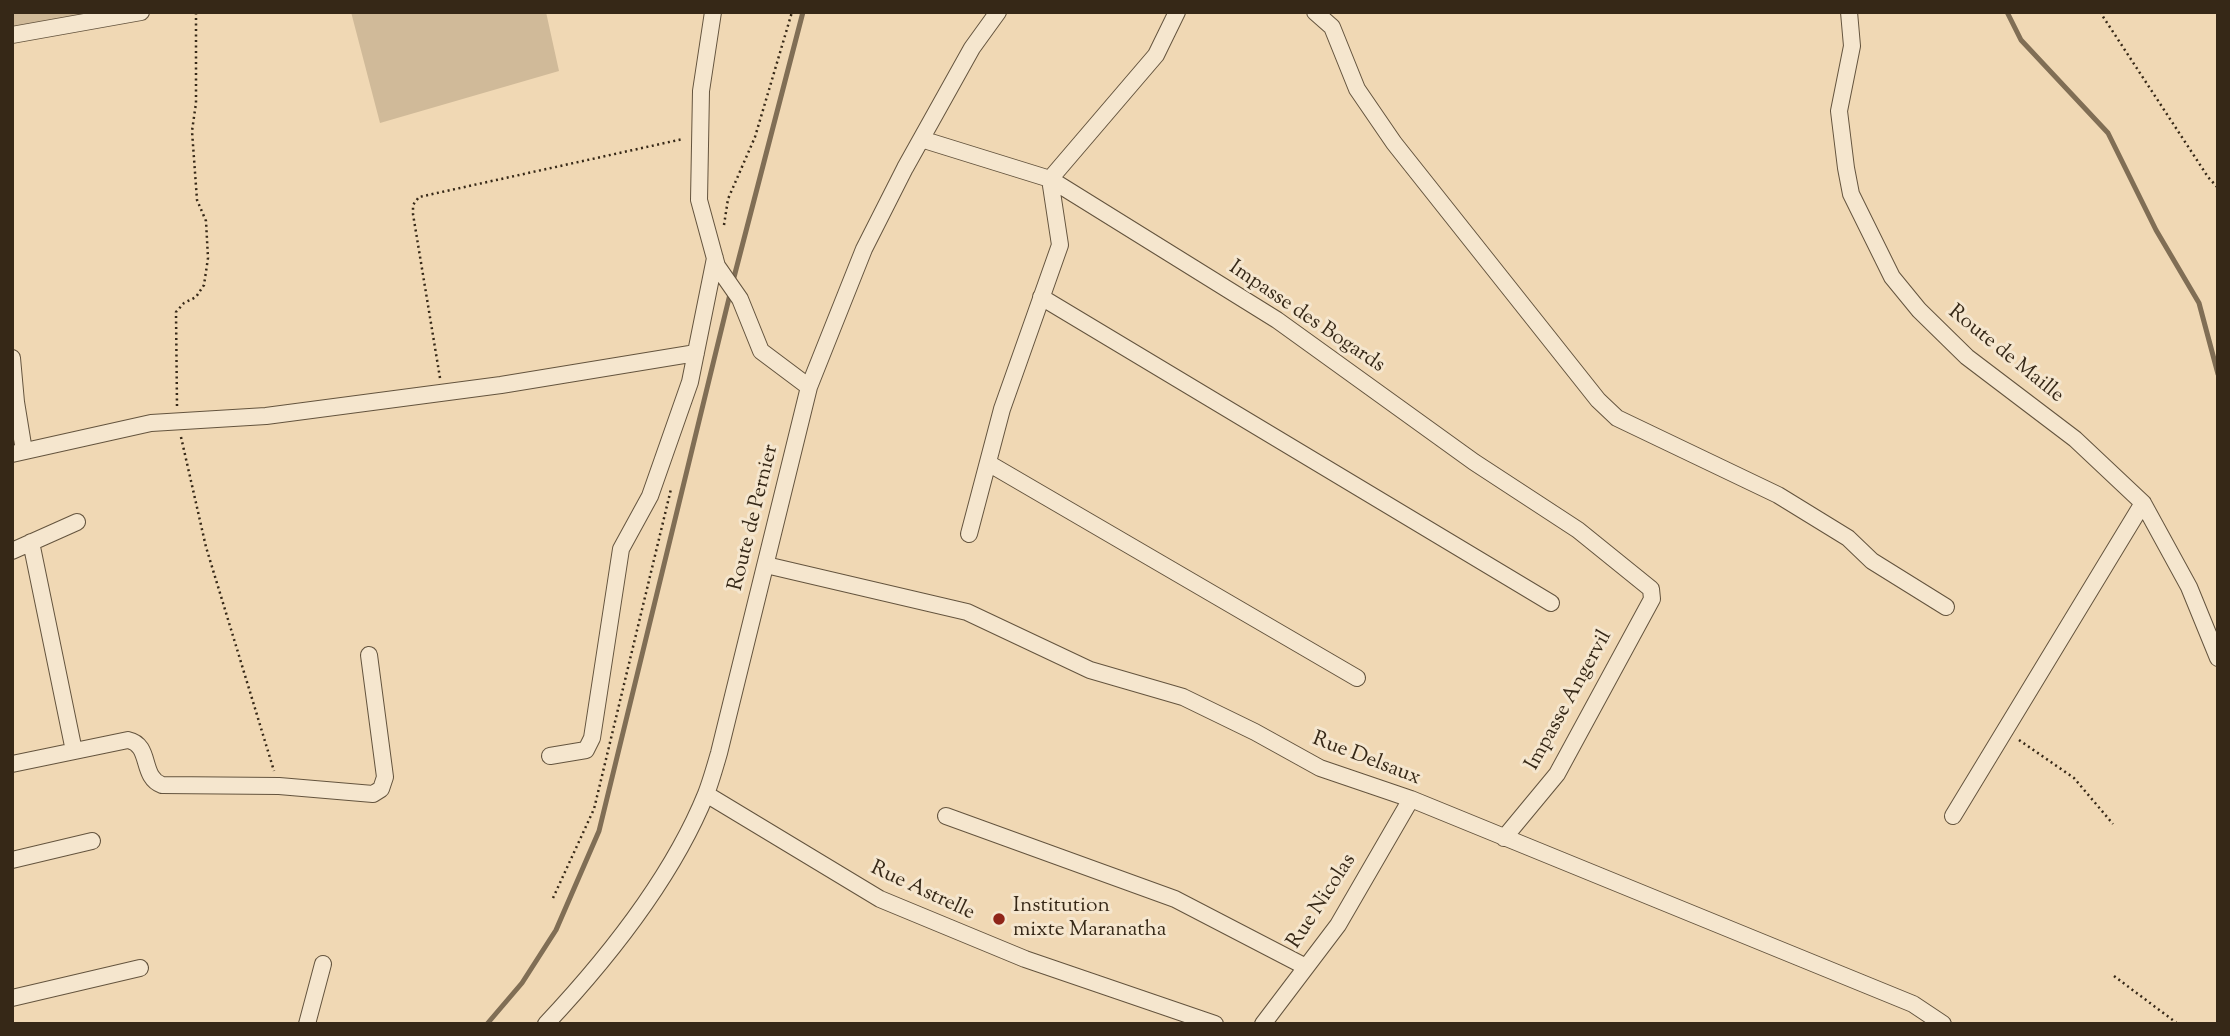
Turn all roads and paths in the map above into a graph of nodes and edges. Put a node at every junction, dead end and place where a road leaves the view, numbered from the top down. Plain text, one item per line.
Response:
1 (141, 12) edge
2 (195, 12) edge
3 (713, 12) edge
4 (792, 12) edge
5 (998, 12) edge
6 (1177, 12) edge
7 (1315, 12) edge
8 (1849, 12) edge
9 (2100, 12) edge
10 (12, 35) edge
11 (700, 135) junction
12 (921, 139) junction
13 (1050, 179) junction
14 (2218, 188) edge
15 (724, 226) dead end
16 (716, 262) junction
17 (1041, 297) junction
18 (696, 353) junction
19 (12, 358) edge
20 (809, 387) junction
21 (442, 393) junction
22 (178, 421) junction
23 (18, 452) edge
24 (988, 463) junction
25 (673, 480) dead end
26 (2143, 503) junction
27 (77, 522) dead end
28 (969, 534) dead end
29 (31, 542) junction
30 (12, 551) edge
31 (766, 565) junction
32 (1641, 581) joint
33 (1551, 603) dead end
34 (1946, 607) dead end
35 (369, 655) dead end
36 (2218, 658) edge
37 (1357, 678) dead end
38 (2004, 731) junction
39 (74, 751) junction
40 (550, 756) dead end
41 (12, 764) edge
42 (279, 786) junction
43 (706, 794) junction
44 (1411, 799) junction
45 (946, 816) dead end
46 (1953, 816) dead end
47 (2113, 824) dead end
48 (1504, 838) junction
49 (92, 841) dead end
50 (12, 860) edge
51 (553, 898) dead end
52 (323, 964) dead end
53 (1306, 967) junction
54 (140, 968) dead end
55 (2113, 976) dead end
56 (12, 998) edge
57 (307, 1024) edge
58 (546, 1024) edge
59 (1216, 1024) edge
60 (1263, 1024) edge
61 (1943, 1024) edge
62 (2178, 1024) edge

1 - 10 street
2 - 22 path
3 - 11 street
4 - 15 path
5 - 12 street, Route de Pernier
6 - 13 street
7 - 34 street
8 - 26 street, Route de Maille
9 - 14 path
11 - 16 street
11 - 21 path
12 - 13 street, Impasse des Bogards
12 - 20 street, Route de Pernier
13 - 17 street
13 - 32 street, Impasse des Bogards
16 - 18 street
16 - 20 street
17 - 24 street
17 - 33 street
18 - 21 street
18 - 40 street
19 - 23 street
20 - 31 street, Route de Pernier
21 - 22 street
22 - 23 street
22 - 42 path
24 - 28 street
24 - 37 street
25 - 51 path
26 - 36 street, Route de Maille
26 - 38 street
27 - 29 street
29 - 30 street
29 - 39 street
31 - 43 street, Route de Pernier
31 - 44 street, Rue Delsaux
32 - 48 street, Impasse Angervil
35 - 42 street
38 - 46 street
38 - 47 path
39 - 41 street
39 - 42 street
43 - 58 street, Route de Pernier
43 - 59 street, Rue Astrelle
44 - 48 street, Rue Delsaux
44 - 53 street, Rue Nicolas
45 - 53 street
48 - 61 street, Rue Delsaux
49 - 50 street
52 - 57 street
53 - 60 street, Rue Nicolas
54 - 56 street
55 - 62 path

